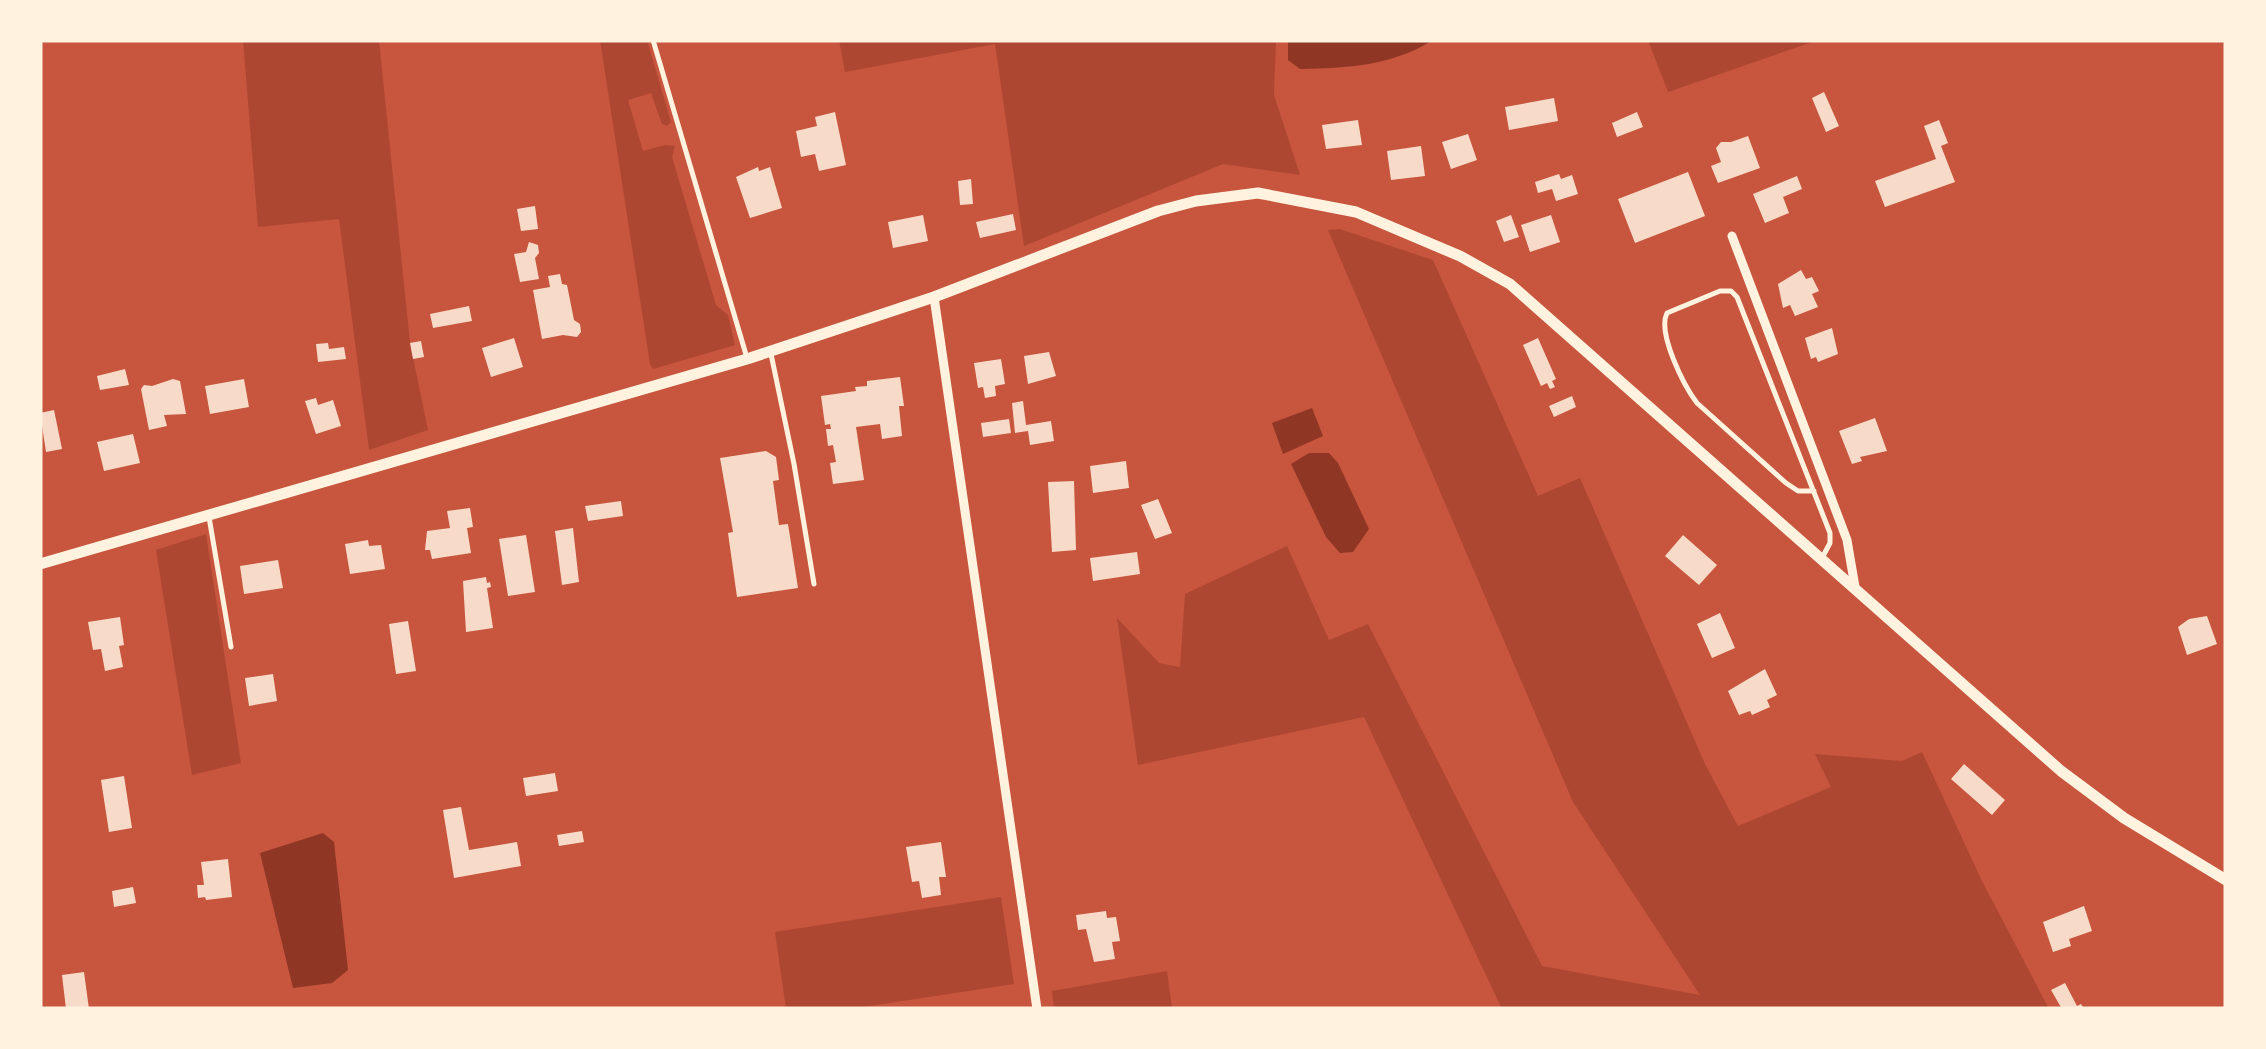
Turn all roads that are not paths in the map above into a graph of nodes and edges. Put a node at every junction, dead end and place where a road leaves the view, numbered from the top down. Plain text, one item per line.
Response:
1 (653, 40) edge
2 (1732, 236) dead end
3 (934, 298) junction
4 (770, 351) junction
5 (747, 359) junction
6 (1814, 491) junction
7 (209, 515) junction
8 (1822, 558) junction
9 (40, 564) edge
10 (814, 584) dead end
11 (1856, 587) junction
12 (231, 647) dead end
13 (2226, 880) edge
14 (1036, 1009) edge

1 - 5 lane
2 - 11 street
3 - 4 street
3 - 8 street
3 - 14 street
4 - 5 street
4 - 10 lane
5 - 7 street
6 - 6 lane
6 - 8 lane
7 - 9 street
7 - 12 lane
8 - 11 street
11 - 13 street

